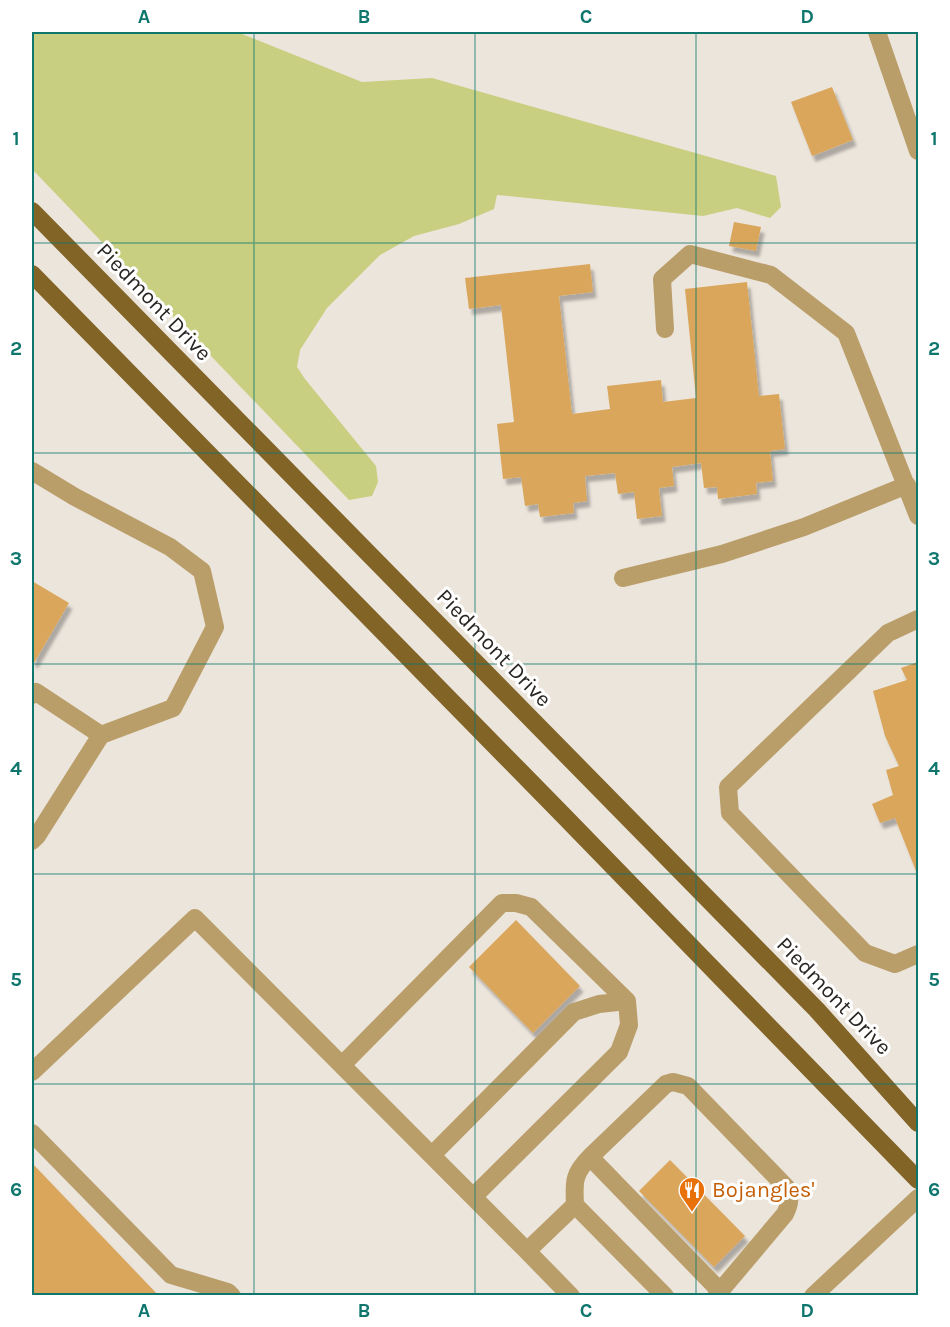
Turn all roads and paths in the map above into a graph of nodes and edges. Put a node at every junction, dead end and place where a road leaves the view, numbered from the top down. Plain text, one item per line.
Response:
1 (877, 32) edge
2 (918, 151) edge
3 (32, 211) edge
4 (32, 274) edge
5 (665, 329) dead end
6 (34, 479) edge
7 (907, 485) junction
8 (918, 516) edge
9 (623, 578) dead end
10 (918, 619) edge
11 (32, 695) edge
12 (101, 735) junction
13 (32, 841) edge
14 (918, 954) edge
15 (627, 1000) junction
16 (342, 1065) junction
17 (32, 1072) edge
18 (918, 1122) edge
19 (32, 1132) edge
20 (432, 1155) junction
21 (590, 1157) junction
22 (918, 1180) edge
23 (473, 1197) junction
24 (918, 1198) edge
25 (575, 1205) junction
26 (527, 1251) junction
27 (824, 1292) edge
28 (718, 1293) edge
29 (232, 1296) edge
30 (570, 1296) edge
31 (665, 1296) edge

1 - 2 street
3 - 18 main road, Piedmont Drive
4 - 22 main road
5 - 7 street
6 - 12 street
7 - 8 street
7 - 9 street
10 - 14 street
11 - 12 street
12 - 13 street
15 - 16 street
15 - 20 street
15 - 23 street
16 - 17 street
16 - 20 street
19 - 29 street
20 - 23 street
21 - 25 street
21 - 28 street
21 - 28 street
23 - 26 street
24 - 27 street
25 - 26 street
25 - 31 street
26 - 30 street

